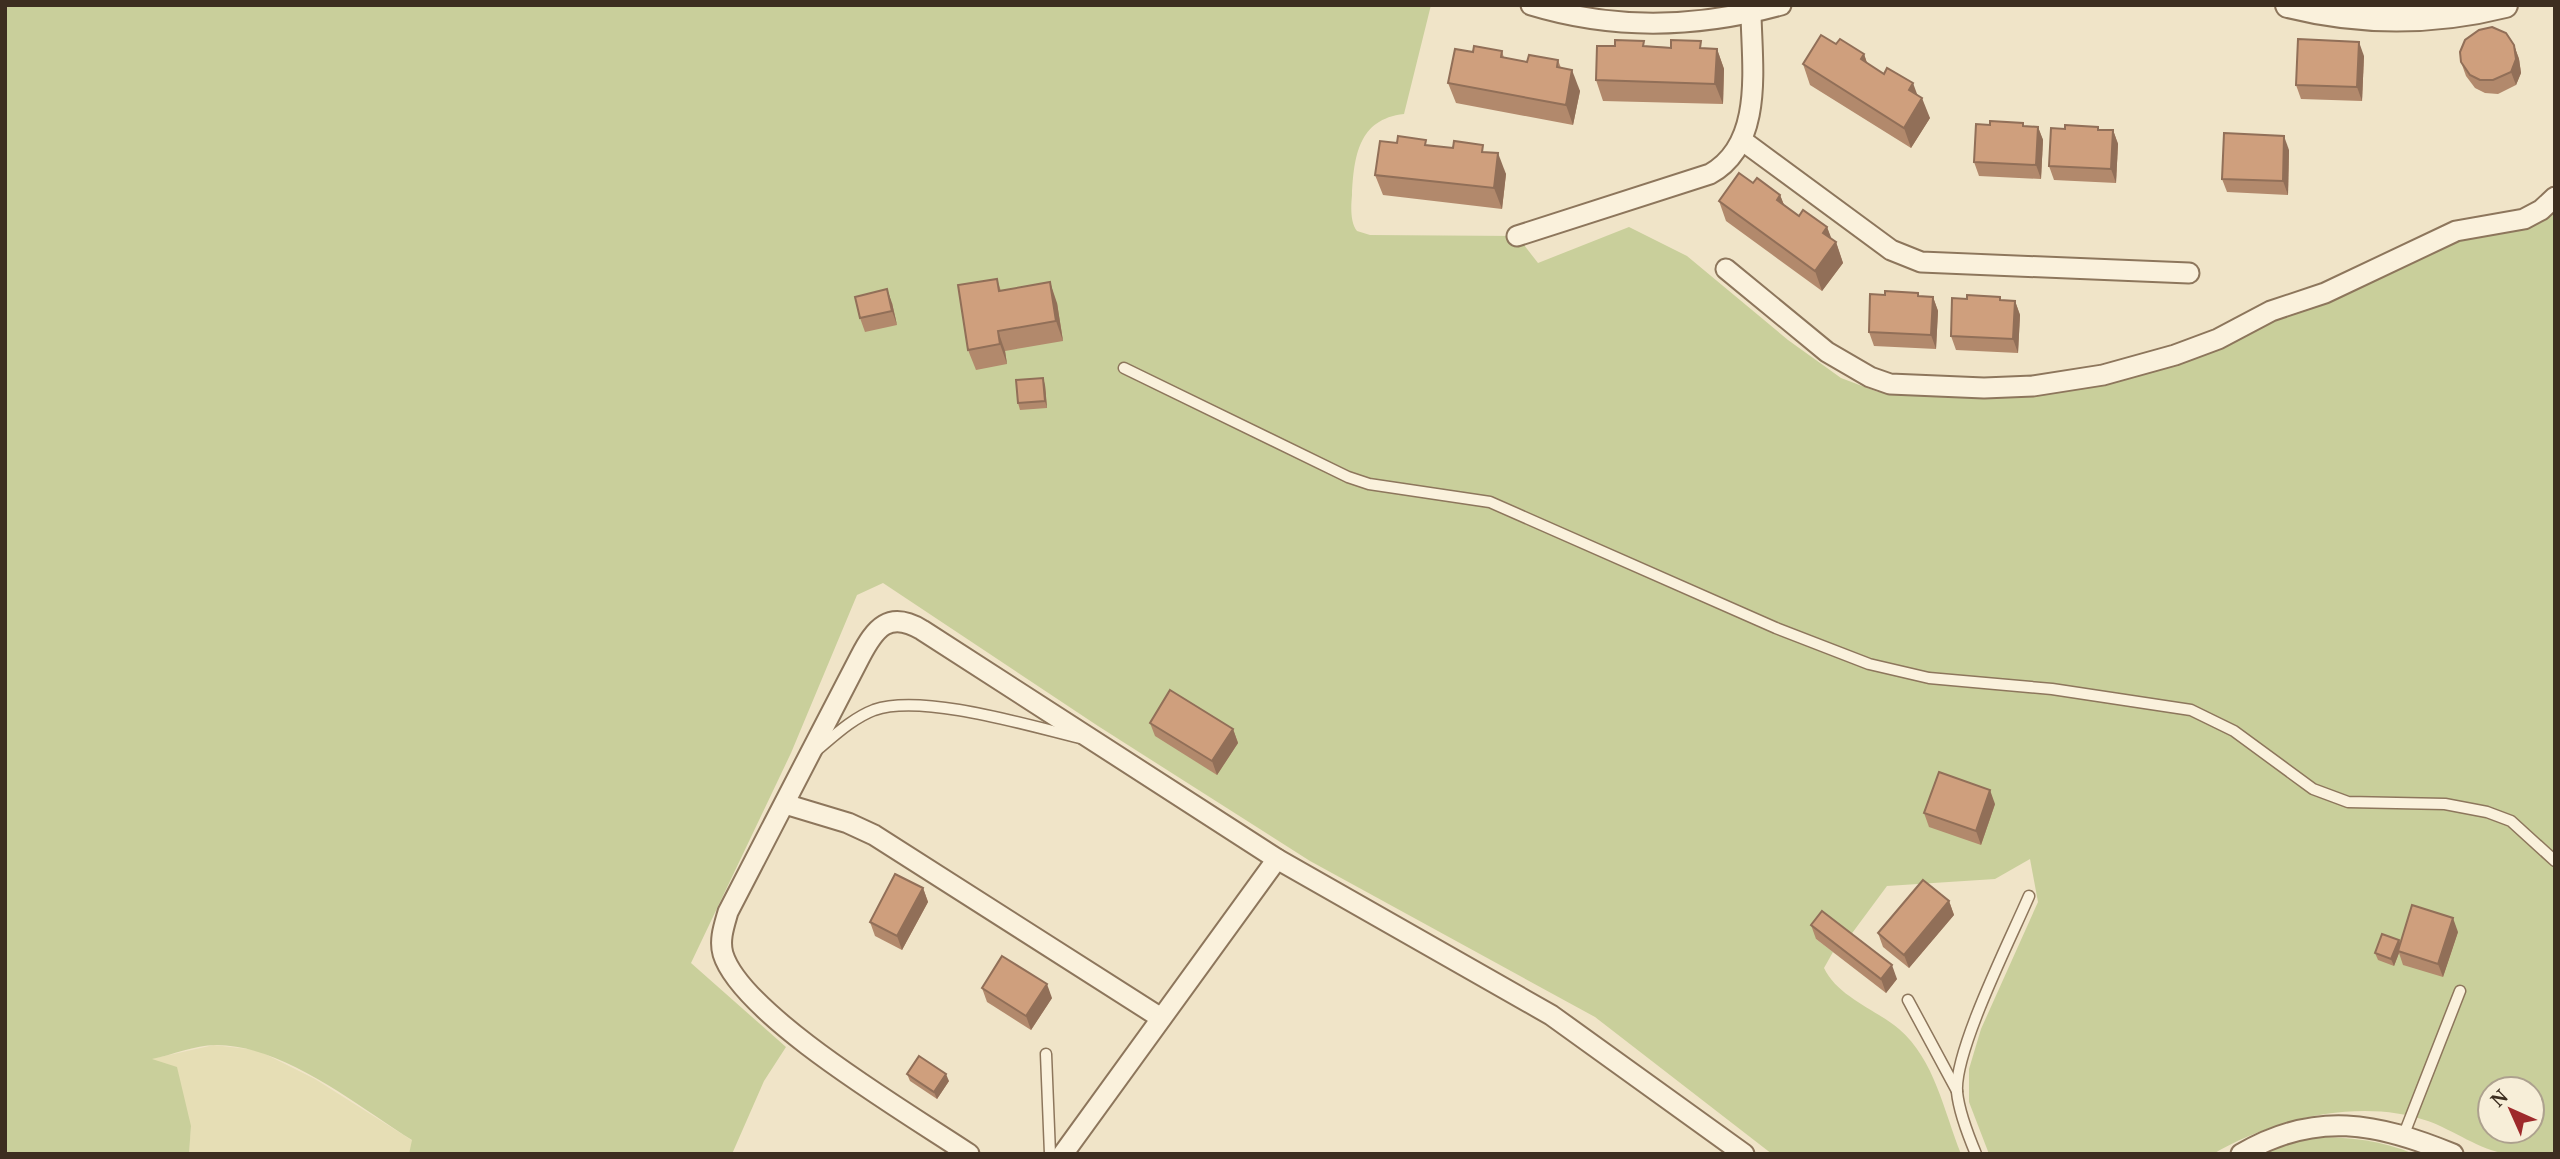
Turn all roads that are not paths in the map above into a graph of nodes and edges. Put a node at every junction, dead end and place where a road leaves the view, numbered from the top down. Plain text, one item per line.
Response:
1 (1531, 5) edge
2 (1781, 5) edge
3 (2288, 5) edge
4 (2505, 5) edge
5 (1751, 13) junction
6 (1742, 141) junction
7 (2555, 197) edge
8 (1517, 236) dead end
9 (1726, 269) dead end
10 (2189, 273) dead end
11 (1124, 368) dead end
12 (1091, 740) junction
13 (809, 757) junction
14 (785, 804) junction
15 (1277, 859) junction
16 (2555, 861) edge
17 (2029, 896) dead end
18 (2460, 991) dead end
19 (1908, 1000) dead end
20 (1161, 1018) junction
21 (1046, 1054) dead end
22 (1957, 1092) junction
23 (2404, 1134) junction
24 (969, 1154) edge
25 (1050, 1154) edge
26 (1063, 1154) edge
27 (1744, 1154) edge
28 (1976, 1154) edge
29 (2241, 1154) edge
30 (2454, 1154) edge

1 - 5 street
2 - 5 street
3 - 4 street
5 - 6 street
6 - 8 street
6 - 10 street
7 - 9 street
11 - 16 lane
12 - 13 lane
12 - 13 street
12 - 15 street
13 - 14 street
14 - 20 street
14 - 24 street
15 - 20 street
15 - 27 street
17 - 22 lane
18 - 23 lane
19 - 22 lane
20 - 26 street
21 - 25 lane
22 - 28 lane
23 - 29 street
23 - 30 street

